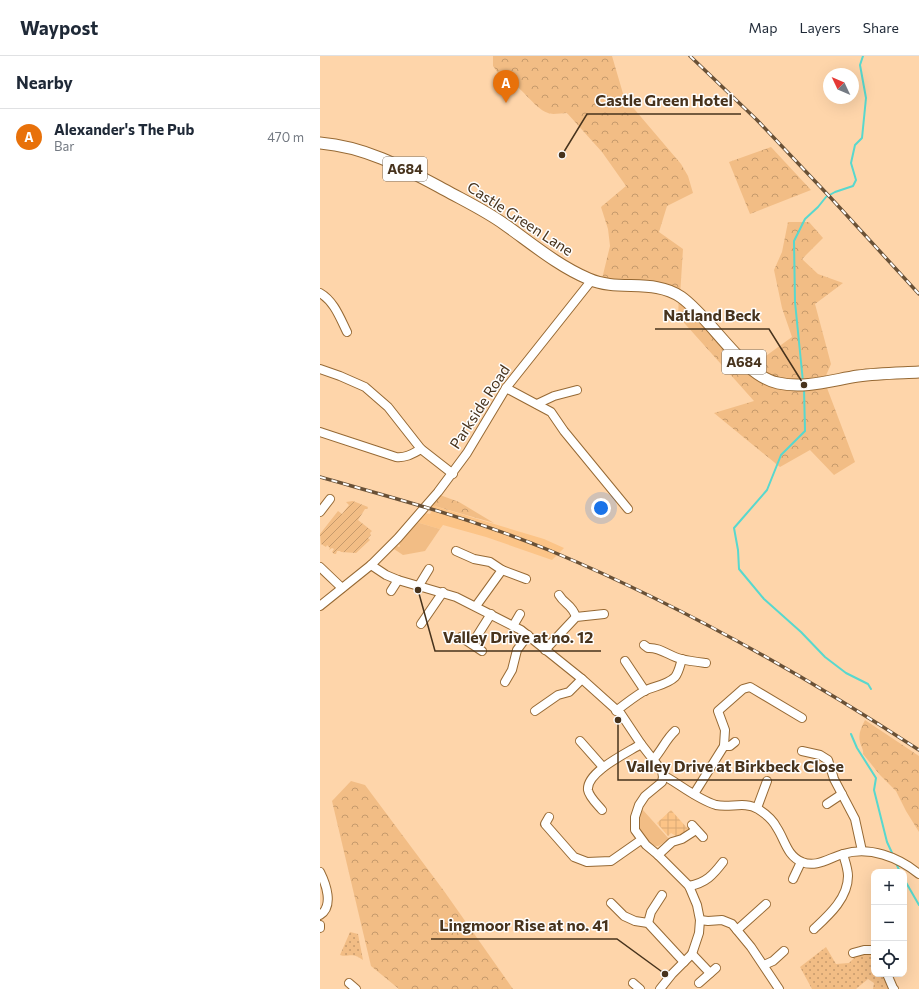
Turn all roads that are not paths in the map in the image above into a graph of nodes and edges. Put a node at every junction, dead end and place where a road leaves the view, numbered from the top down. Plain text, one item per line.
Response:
1 (320, 143) edge
2 (591, 280) junction
3 (320, 293) edge
4 (347, 332) dead end
5 (320, 369) edge
6 (919, 372) edge
7 (506, 388) junction
8 (577, 390) dead end
9 (537, 404) junction
10 (320, 432) edge
11 (421, 449) junction
12 (453, 474) junction
13 (330, 498) dead end
14 (628, 509) dead end
15 (320, 512) edge
16 (456, 551) dead end
17 (372, 565) junction
18 (320, 566) edge
19 (429, 569) dead end
20 (502, 570) junction
21 (526, 579) dead end
22 (398, 580) junction
23 (418, 587) junction
24 (342, 588) junction
25 (391, 591) dead end
26 (444, 592) junction
27 (559, 595) dead end
28 (320, 606) edge
29 (476, 606) junction
30 (491, 614) junction
31 (520, 614) dead end
32 (604, 614) dead end
33 (576, 617) junction
34 (421, 624) dead end
35 (513, 626) junction
36 (528, 635) junction
37 (461, 637) dead end
38 (472, 644) junction
39 (644, 644) dead end
40 (545, 650) junction
41 (482, 651) dead end
42 (682, 659) junction
43 (625, 661) dead end
44 (706, 663) dead end
45 (582, 679) junction
46 (505, 682) dead end
47 (645, 691) junction
48 (616, 710) junction
49 (535, 711) dead end
50 (802, 718) dead end
51 (675, 730) dead end
52 (580, 741) dead end
53 (735, 742) dead end
54 (641, 744) junction
55 (724, 746) junction
56 (802, 751) dead end
57 (653, 760) junction
58 (603, 768) junction
59 (663, 777) junction
60 (767, 781) dead end
61 (694, 794) junction
62 (842, 794) junction
63 (826, 804) dead end
64 (756, 808) junction
65 (602, 810) dead end
66 (547, 820) dead end
67 (703, 837) dead end
68 (641, 840) junction
69 (862, 851) junction
70 (843, 854) junction
71 (658, 855) junction
72 (723, 862) dead end
73 (801, 862) junction
74 (320, 872) edge
75 (919, 874) edge
76 (793, 879) dead end
77 (689, 886) junction
78 (662, 895) dead end
79 (611, 903) dead end
80 (766, 904) dead end
81 (320, 915) edge
82 (700, 920) junction
83 (648, 923) junction
84 (816, 924) dead end
85 (737, 930) junction
86 (871, 950) edge
87 (784, 951) dead end
88 (853, 952) dead end
89 (692, 954) junction
90 (684, 962) junction
91 (764, 965) junction
92 (888, 977) edge
93 (349, 983) dead end
94 (633, 983) dead end
95 (699, 983) dead end
96 (358, 988) edge
97 (640, 989) edge
98 (660, 989) edge
99 (779, 989) edge
100 (893, 989) edge

1 - 2 highway, Castle Green Lane / A684
2 - 6 highway, A684
2 - 7 street, Parkside Road
3 - 4 street
5 - 11 street
7 - 9 street
7 - 12 street, Parkside Road
8 - 9 street
9 - 14 street
10 - 11 street
11 - 12 street
12 - 17 street, Parkside Road
13 - 15 street
16 - 20 street
17 - 22 street
17 - 24 street, Parkside Road
18 - 24 street
19 - 23 street
20 - 21 street
20 - 29 street
22 - 23 street
22 - 25 street
23 - 26 street
24 - 28 street, Parkside Road
26 - 29 street
26 - 34 street
27 - 33 street
29 - 30 street
30 - 35 street
30 - 38 street
31 - 35 street
32 - 33 street
33 - 40 street
35 - 36 street
36 - 40 street
36 - 46 street
37 - 38 street
38 - 41 street
39 - 42 street
40 - 45 street
42 - 44 street
42 - 47 street
43 - 47 street
45 - 48 street
45 - 49 street
47 - 48 street
48 - 54 street
50 - 55 street
51 - 57 street
52 - 58 street
53 - 55 street
54 - 57 street
54 - 58 street
55 - 61 street
56 - 62 street
57 - 59 street
58 - 65 street
59 - 61 street
59 - 68 street
60 - 64 street
61 - 64 street
62 - 63 street
62 - 69 street
64 - 73 street
66 - 68 street
67 - 71 street
68 - 71 street
69 - 70 street
69 - 75 street
70 - 73 street
70 - 84 street
71 - 77 street
72 - 77 street
73 - 76 street
74 - 81 street
77 - 82 street
78 - 83 street
79 - 83 street
80 - 85 street
82 - 85 street
82 - 89 street
83 - 90 street
85 - 91 street
86 - 88 street
87 - 91 street
89 - 90 street
89 - 95 street
90 - 98 street
91 - 99 street
92 - 100 street
93 - 96 street
94 - 97 street

